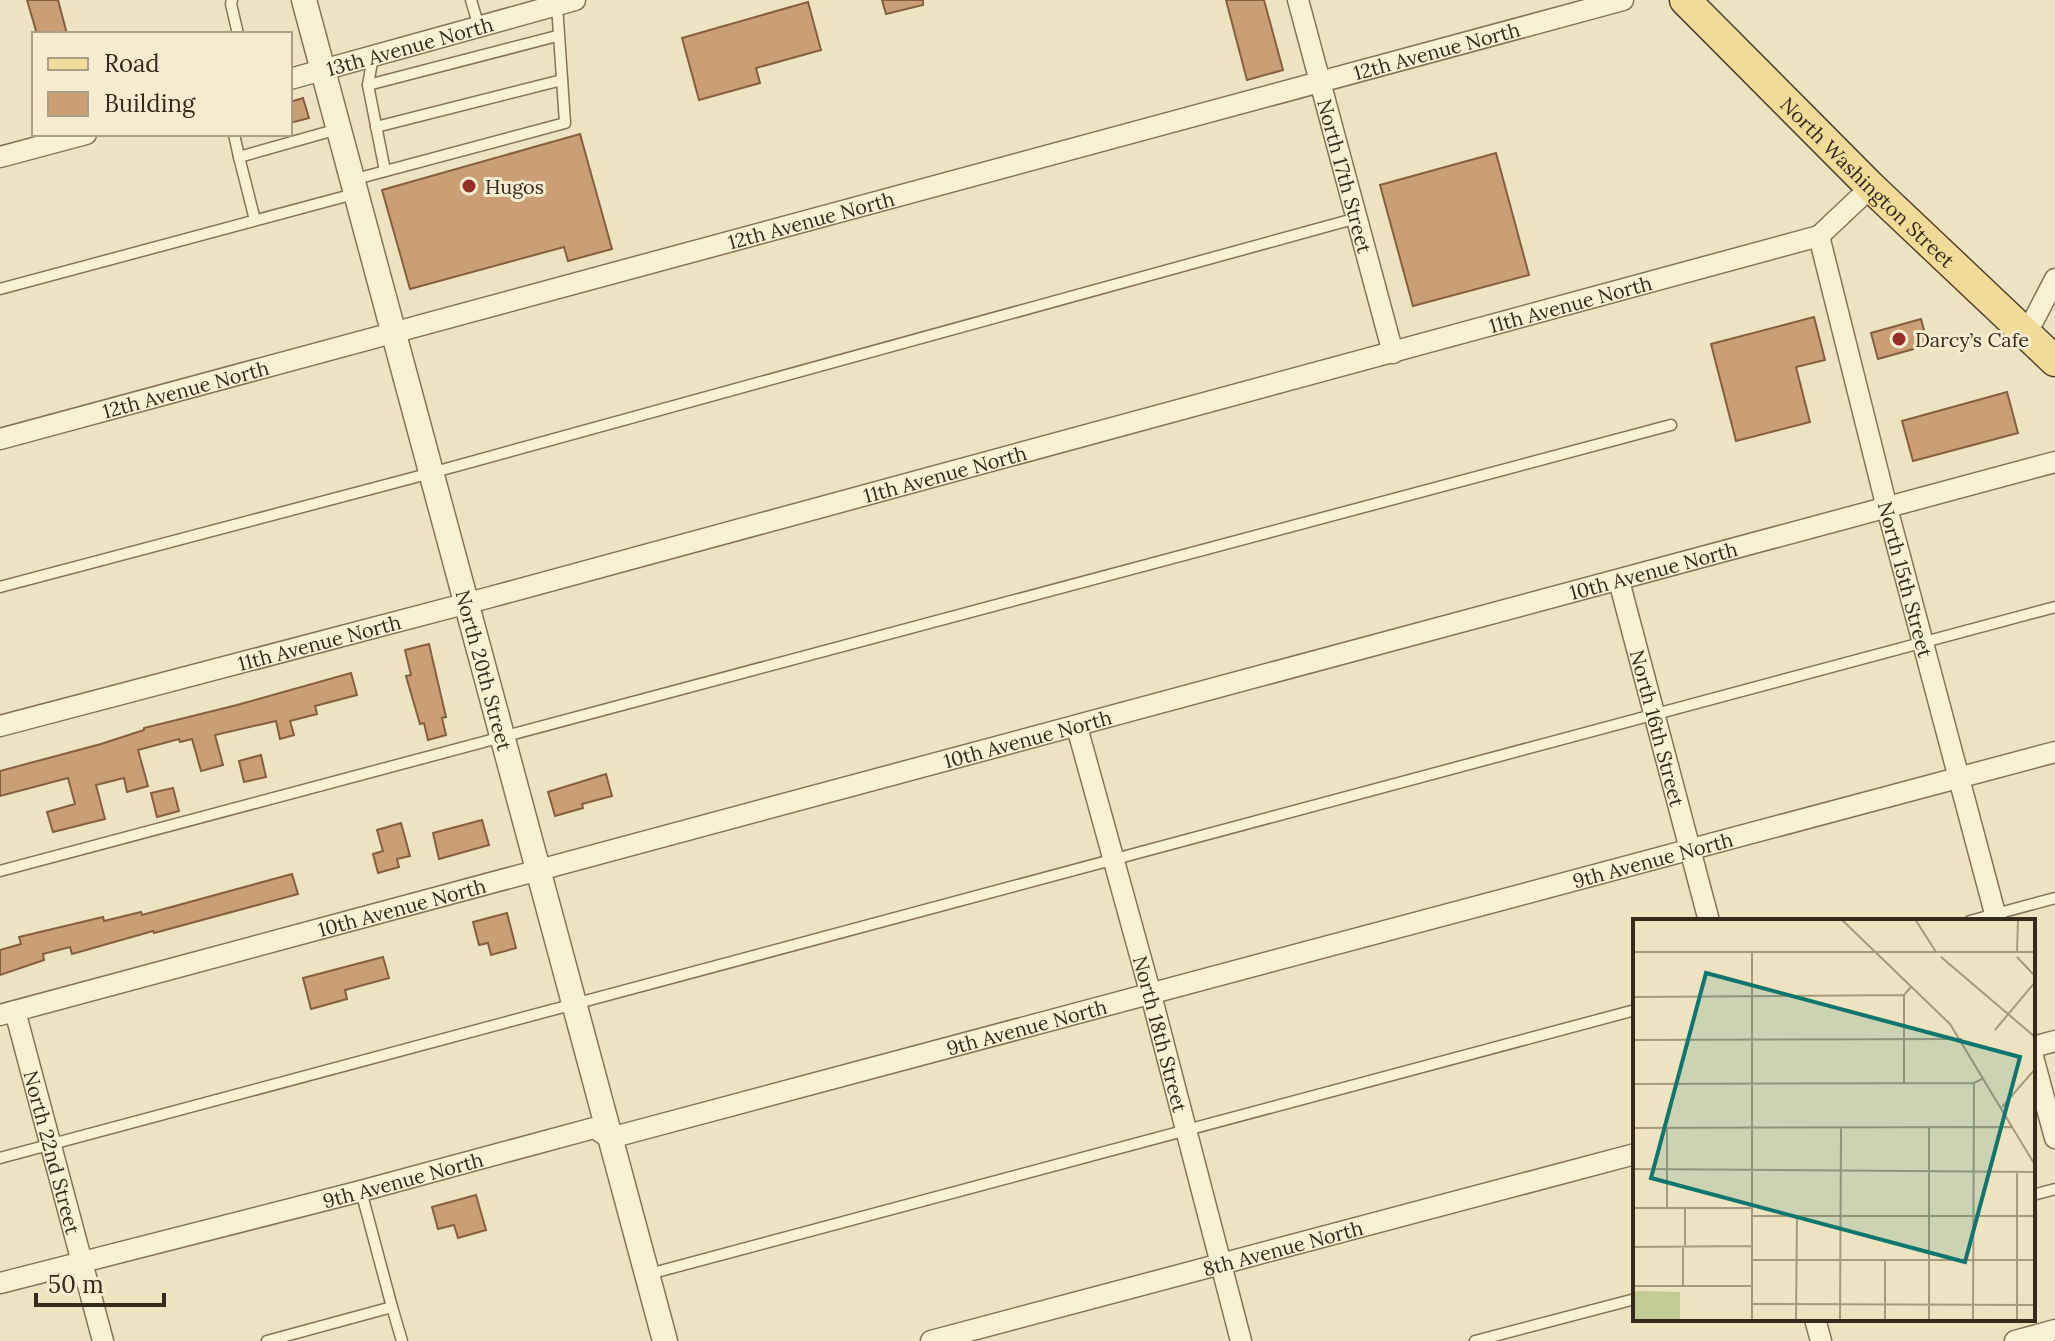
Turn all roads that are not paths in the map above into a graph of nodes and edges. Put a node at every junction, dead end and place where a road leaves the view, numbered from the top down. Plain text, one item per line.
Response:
1 (232, 0) edge
2 (304, 0) edge
3 (471, 0) edge
4 (1298, 0) edge
5 (1623, 0) edge
6 (1685, 0) edge
7 (566, 2) edge
8 (479, 27) junction
9 (238, 32) edge
10 (557, 36) junction
11 (373, 56) junction
12 (322, 70) junction
13 (292, 78) edge
14 (562, 80) junction
15 (1320, 83) junction
16 (368, 85) junction
17 (376, 127) junction
18 (338, 129) junction
19 (79, 136) edge
20 (234, 136) edge
21 (0, 157) edge
22 (239, 157) junction
23 (385, 171) junction
24 (354, 187) junction
25 (1871, 187) junction
26 (1357, 218) junction
27 (255, 220) junction
28 (1819, 236) junction
29 (2055, 279) edge
30 (0, 289) edge
31 (394, 333) junction
32 (2027, 333) junction
33 (1393, 353) junction
34 (2055, 361) edge
35 (1671, 425) dead end
36 (0, 439) edge
37 (2055, 462) edge
38 (431, 473) junction
39 (1887, 508) junction
40 (1619, 581) junction
41 (0, 587) edge
42 (466, 603) junction
43 (2055, 607) edge
44 (1923, 642) junction
45 (1654, 715) junction
46 (0, 726) edge
47 (1077, 727) junction
48 (502, 736) junction
49 (2055, 752) edge
50 (1960, 776) junction
51 (1690, 850) junction
52 (1113, 859) junction
53 (0, 871) edge
54 (538, 872) junction
55 (2055, 898) edge
56 (1996, 918) edge
57 (1708, 919) edge
58 (1151, 995) junction
59 (573, 1004) junction
60 (1633, 1011) edge
61 (7, 1013) edge
62 (2055, 1041) edge
63 (2035, 1046) edge
64 (2035, 1064) edge
65 (1186, 1130) junction
66 (610, 1138) junction
67 (2055, 1138) edge
68 (50, 1144) junction
69 (1633, 1155) edge
70 (0, 1158) edge
71 (2055, 1189) edge
72 (361, 1191) junction
73 (2035, 1194) edge
74 (81, 1261) junction
75 (1220, 1264) junction
76 (647, 1274) junction
77 (0, 1283) edge
78 (1633, 1300) edge
79 (392, 1307) junction
80 (1816, 1321) edge
81 (2055, 1330) edge
82 (952, 1338) edge
83 (103, 1341) edge
84 (267, 1341) edge
85 (402, 1341) edge
86 (665, 1341) edge
87 (931, 1341) edge
88 (1241, 1341) edge
89 (1475, 1341) edge
90 (1821, 1341) edge
91 (2015, 1341) edge

1 - 9 lane
2 - 12 street, North 20th Street
3 - 8 lane
4 - 15 street, North 17th Street
5 - 15 street, 12th Avenue North
6 - 25 main road, North Washington Street
7 - 8 street, 13th Avenue North
7 - 10 lane
8 - 11 street, 13th Avenue North
10 - 14 lane
10 - 16 lane
11 - 12 street, 13th Avenue North
11 - 16 lane
12 - 13 street, 13th Avenue North
12 - 18 street, North 20th Street
14 - 17 lane
14 - 23 lane
15 - 26 street, North 17th Street
15 - 31 street, 12th Avenue North
16 - 17 lane
17 - 23 lane
18 - 22 lane
18 - 24 street, North 20th Street
19 - 21 street
20 - 22 lane
22 - 27 lane
23 - 24 lane
24 - 27 lane
24 - 31 street, North 20th Street
25 - 28 street, 11th Avenue North
25 - 32 main road, North Washington Street
26 - 33 street, North 17th Street
26 - 38 lane
27 - 30 lane
28 - 33 street, 11th Avenue North
28 - 39 street, North 15th Street
29 - 32 street
31 - 36 street, 12th Avenue North
31 - 38 street, North 20th Street
32 - 34 main road, North Washington Street
33 - 42 street, 11th Avenue North
35 - 48 lane
37 - 39 street, 10th Avenue North
38 - 41 lane
38 - 42 street, North 20th Street
39 - 40 street, 10th Avenue North
39 - 44 street, North 15th Street
40 - 45 street, North 16th Street
40 - 47 street, 10th Avenue North
42 - 46 street, 11th Avenue North
42 - 48 street, North 20th Street
43 - 44 lane
44 - 45 lane
44 - 50 street, North 15th Street
45 - 51 street, North 16th Street
45 - 52 lane
47 - 52 street, North 18th Street
47 - 54 street, 10th Avenue North
48 - 53 lane
48 - 54 street, North 20th Street
49 - 50 street, 9th Avenue North
50 - 51 street, 9th Avenue North
50 - 56 street, North 15th Street
51 - 57 street, North 16th Street
51 - 58 street, 9th Avenue North
52 - 58 street, North 18th Street
52 - 59 lane
54 - 59 street, North 20th Street
54 - 61 street, 10th Avenue North
55 - 56 lane
58 - 65 street, North 18th Street
58 - 66 street, 9th Avenue North
59 - 66 street, North 20th Street
59 - 68 lane
60 - 65 lane
61 - 68 street, North 22nd Street
62 - 63 street
64 - 67 street
65 - 75 street, North 18th Street
65 - 76 lane
66 - 72 street, 9th Avenue North
66 - 76 street, North 20th Street
68 - 70 lane
68 - 74 street, North 22nd Street
69 - 75 street, 8th Avenue North
71 - 73 lane
72 - 74 street, 9th Avenue North
72 - 79 lane
74 - 77 street, 9th Avenue North
74 - 83 street, North 22nd Street
75 - 82 street, 8th Avenue North
75 - 88 street, North 18th Street
76 - 86 street, North 20th Street
78 - 89 lane
79 - 84 lane
79 - 85 lane
80 - 90 street
81 - 91 street
82 - 87 street, 8th Avenue North

